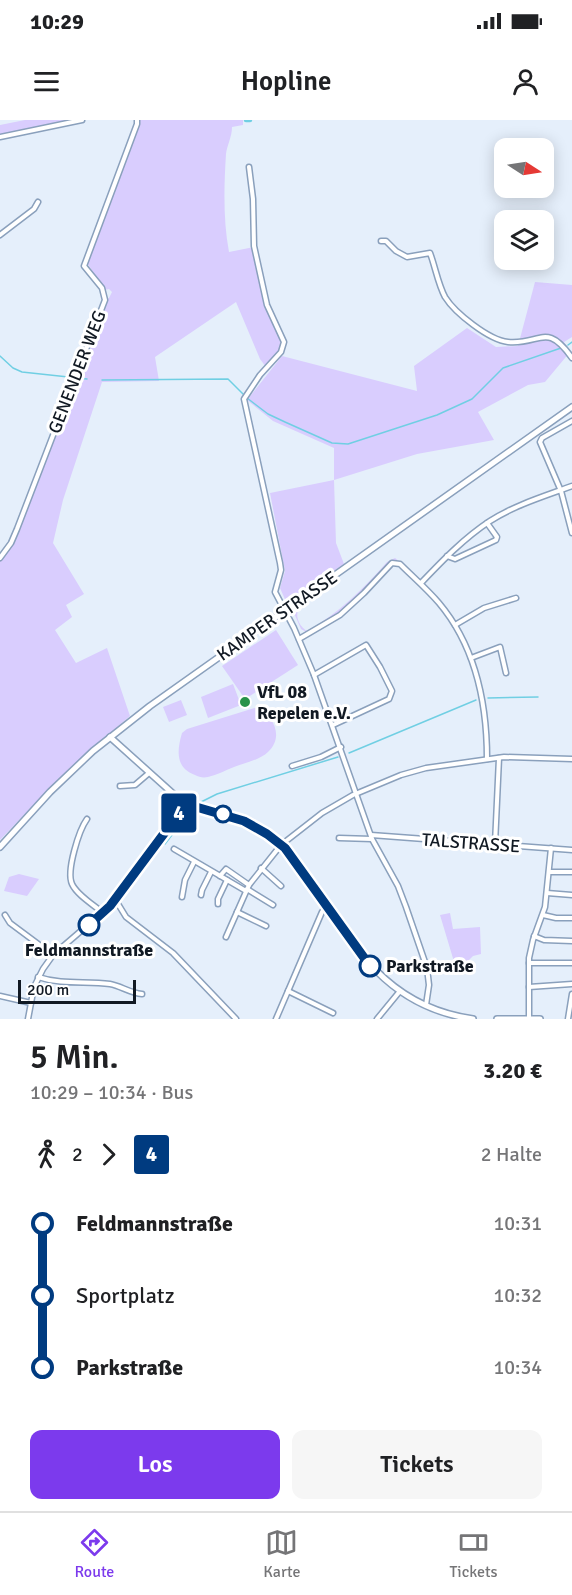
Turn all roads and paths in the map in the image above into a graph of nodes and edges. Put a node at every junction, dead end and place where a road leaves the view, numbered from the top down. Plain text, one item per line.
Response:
1 (82, 120) edge
2 (137, 120) edge
3 (0, 137) edge
4 (249, 167) dead end
5 (38, 202) dead end
6 (0, 235) edge
7 (381, 241) dead end
8 (572, 358) edge
9 (572, 407) edge
10 (572, 421) edge
11 (572, 486) edge
12 (561, 491) junction
13 (488, 523) junction
14 (572, 533) edge
15 (447, 555) junction
16 (0, 558) edge
17 (421, 583) junction
18 (516, 598) dead end
19 (284, 610) junction
20 (455, 625) junction
21 (299, 639) junction
22 (471, 658) junction
23 (506, 673) dead end
24 (314, 675) junction
25 (333, 724) junction
26 (110, 737) junction
27 (341, 747) junction
28 (500, 758) junction
29 (487, 759) junction
30 (572, 759) edge
31 (292, 766) dead end
32 (148, 772) junction
33 (120, 786) dead end
34 (358, 793) junction
35 (186, 804) junction
36 (87, 819) dead end
37 (372, 837) junction
38 (339, 838) dead end
39 (495, 844) junction
40 (281, 845) junction
41 (0, 847) edge
42 (551, 848) junction
43 (174, 849) dead end
44 (572, 850) edge
45 (194, 862) junction
46 (261, 868) junction
47 (211, 872) junction
48 (549, 872) junction
49 (572, 872) edge
50 (220, 876) junction
51 (227, 880) junction
52 (281, 886) dead end
53 (248, 889) junction
54 (548, 893) junction
55 (201, 895) dead end
56 (572, 895) edge
57 (182, 897) dead end
58 (115, 900) junction
59 (218, 904) dead end
60 (273, 905) dead end
61 (326, 907) junction
62 (237, 912) junction
63 (104, 913) junction
64 (5, 915) dead end
65 (543, 915) junction
66 (572, 918) edge
67 (266, 926) dead end
68 (534, 936) junction
69 (226, 937) dead end
70 (572, 941) edge
71 (53, 955) junction
72 (529, 963) junction
73 (572, 963) edge
74 (38, 977) junction
75 (572, 984) edge
76 (529, 987) junction
77 (288, 991) junction
78 (400, 992) junction
79 (142, 994) dead end
80 (572, 994) edge
81 (0, 996) edge
82 (31, 1003) junction
83 (426, 1006) junction
84 (333, 1013) dead end
85 (529, 1018) edge
86 (28, 1019) edge
87 (236, 1019) edge
88 (276, 1019) edge
89 (377, 1019) edge
90 (473, 1019) edge
91 (497, 1019) edge
92 (540, 1019) edge
93 (568, 1019) edge

1 - 3 street
2 - 16 street, GENENDER WEG
4 - 19 street
5 - 6 street
7 - 8 street
9 - 19 main road, KAMPER STRASSE
10 - 12 street
11 - 12 street
12 - 13 street
12 - 14 street
13 - 15 street
13 - 15 street
15 - 17 street
17 - 20 street
17 - 21 street, KAMPER STRASSE
18 - 20 street
19 - 21 street
19 - 26 main road, KAMPER STRASSE
20 - 22 street
21 - 24 street
22 - 23 street
22 - 29 street
24 - 25 street
24 - 25 street
25 - 27 street
26 - 32 main road
26 - 41 main road, KAMPER STRASSE
27 - 31 street
27 - 34 street
28 - 29 street
28 - 30 street
28 - 39 street
29 - 34 street
32 - 33 street
32 - 35 main road
34 - 37 street
34 - 40 street
35 - 40 main road
35 - 58 street
36 - 63 street
37 - 38 street, TALSTRASSE
37 - 39 street, TALSTRASSE
37 - 83 street
39 - 42 street, TALSTRASSE
40 - 46 street
40 - 61 main road
42 - 44 street, TALSTRASSE
42 - 48 street
43 - 45 street
45 - 47 street
45 - 57 street
46 - 52 street
46 - 53 street
47 - 50 street
47 - 55 street
48 - 49 street
48 - 54 street
50 - 51 street
50 - 53 street
51 - 53 street
51 - 59 street
53 - 60 street
53 - 62 street
54 - 56 street
54 - 65 street
58 - 63 street
58 - 87 street
61 - 77 street
61 - 78 main road
62 - 67 street
62 - 69 street
63 - 71 street
64 - 71 street
65 - 66 street
65 - 68 street
68 - 70 street
68 - 72 street
71 - 74 street
72 - 73 street
72 - 76 street
74 - 79 street
74 - 82 street
75 - 76 street
76 - 85 street
77 - 84 street
77 - 88 street
78 - 83 main road
78 - 89 street
80 - 93 street
81 - 82 street
82 - 86 street
83 - 90 main road
85 - 91 main road
85 - 92 main road

